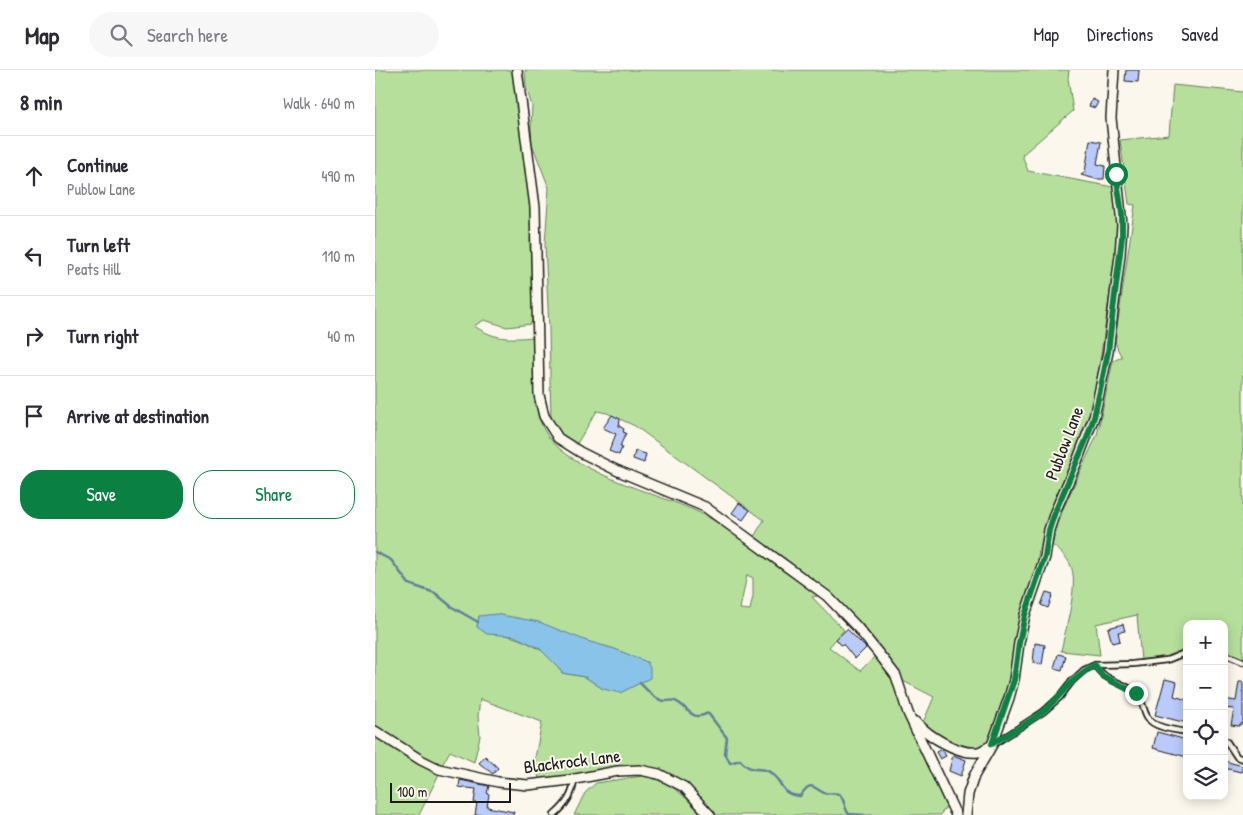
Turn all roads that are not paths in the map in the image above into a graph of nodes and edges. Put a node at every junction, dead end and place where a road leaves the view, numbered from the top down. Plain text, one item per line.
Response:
1 (517, 70) edge
2 (1114, 70) edge
3 (1183, 654) edge
4 (1228, 656) edge
5 (1243, 662) edge
6 (1095, 665) junction
7 (908, 713) junction
8 (375, 731) edge
9 (1183, 731) edge
10 (992, 744) junction
11 (1228, 744) edge
12 (1243, 759) edge
13 (574, 779) junction
14 (554, 815) edge
15 (710, 815) edge
16 (957, 815) edge
17 (966, 815) edge

1 - 7 street
2 - 10 street, Publow Lane
3 - 6 lane
4 - 5 lane
6 - 9 lane
6 - 10 lane
7 - 10 street
7 - 16 street
8 - 13 street, Blackrock Lane
10 - 17 street, Publow Lane
11 - 12 lane
13 - 14 lane
13 - 15 street, Blackrock Lane

